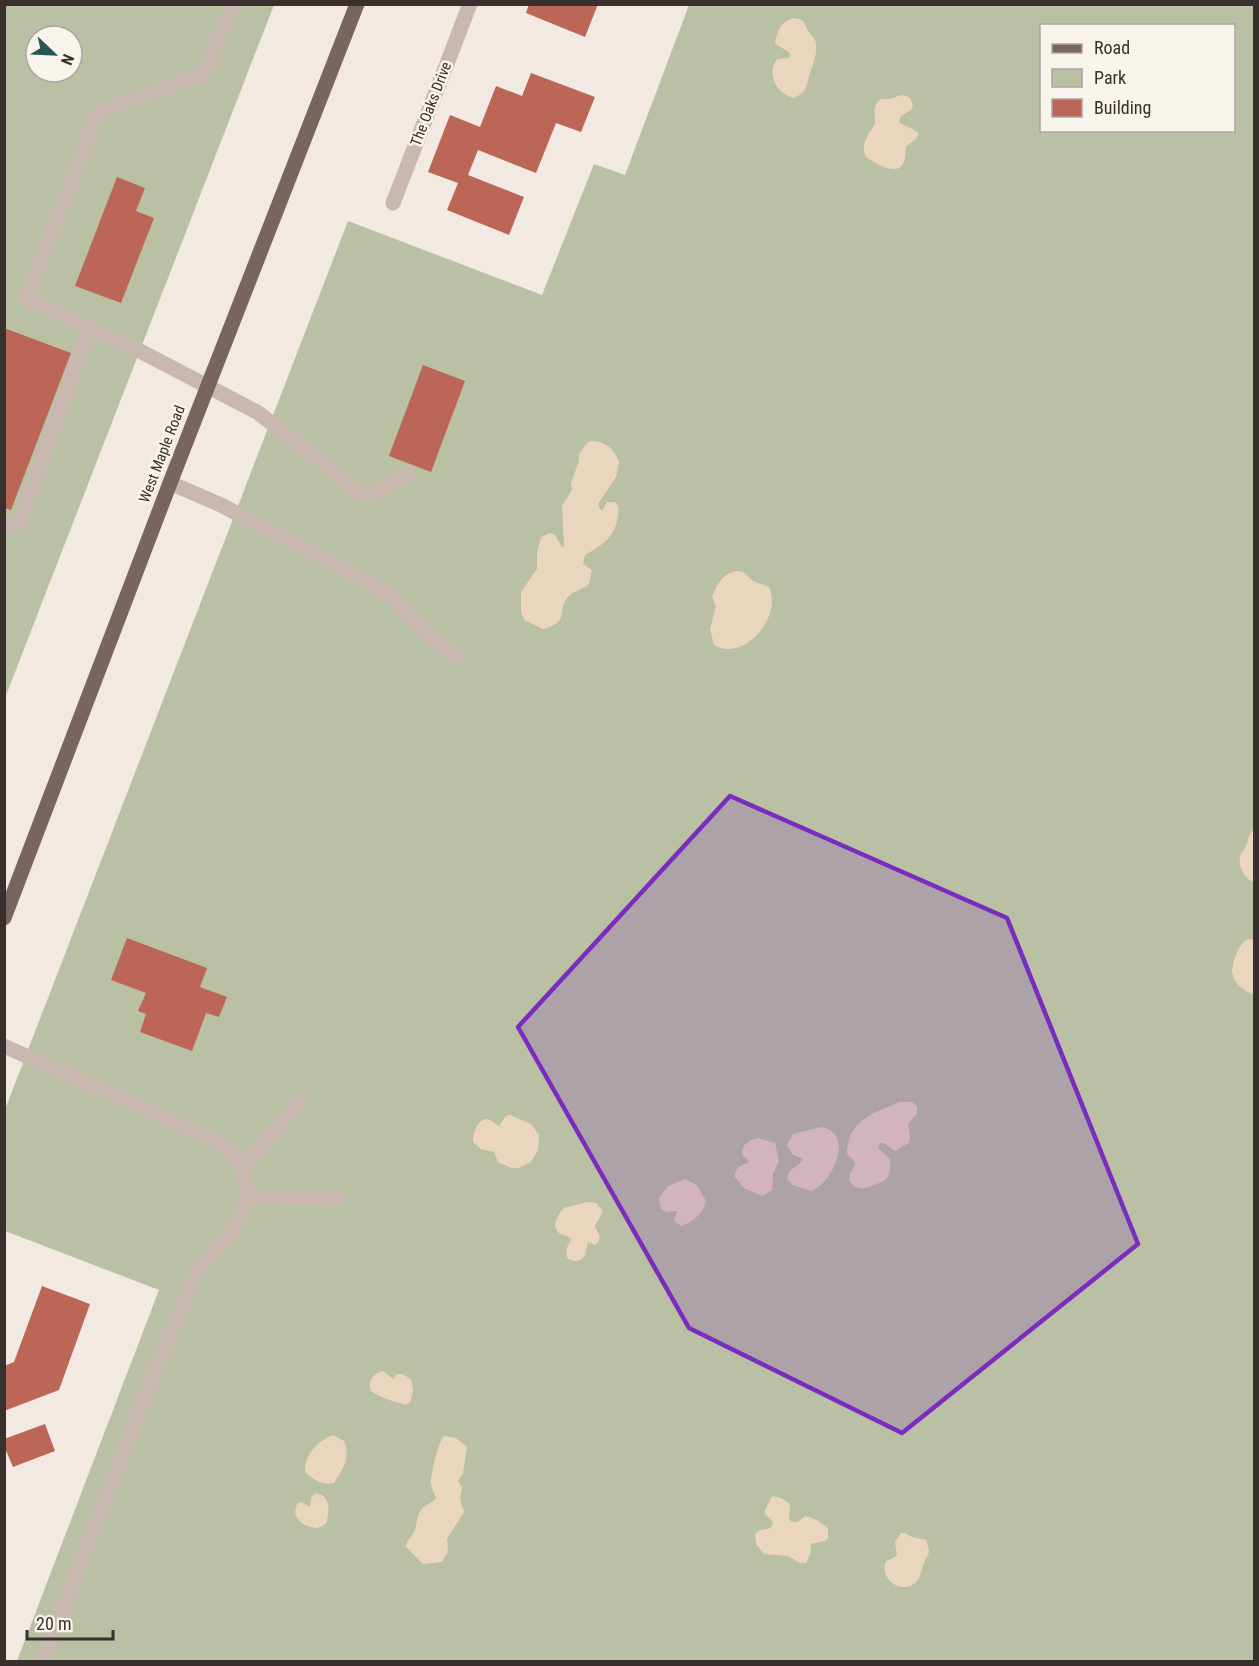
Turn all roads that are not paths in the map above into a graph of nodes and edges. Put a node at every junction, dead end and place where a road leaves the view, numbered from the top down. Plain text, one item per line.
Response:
1 (233, 4) edge
2 (357, 4) edge
3 (470, 4) edge
4 (393, 203) dead end
5 (90, 328) junction
6 (208, 386) junction
7 (409, 473) dead end
8 (170, 483) junction
9 (4, 526) edge
10 (458, 656) dead end
11 (4, 918) edge
12 (4, 1046) edge
13 (300, 1101) dead end
14 (242, 1168) junction
15 (248, 1196) junction
16 (338, 1198) dead end
17 (42, 1662) edge

1 - 5 street
2 - 6 main road, West Maple Road
3 - 4 street, The Oaks Drive
5 - 6 street
5 - 9 street
6 - 7 street
6 - 8 main road, West Maple Road
8 - 10 street
8 - 11 main road, West Maple Road
12 - 14 street
13 - 14 street
14 - 15 street
15 - 16 street
15 - 17 street

